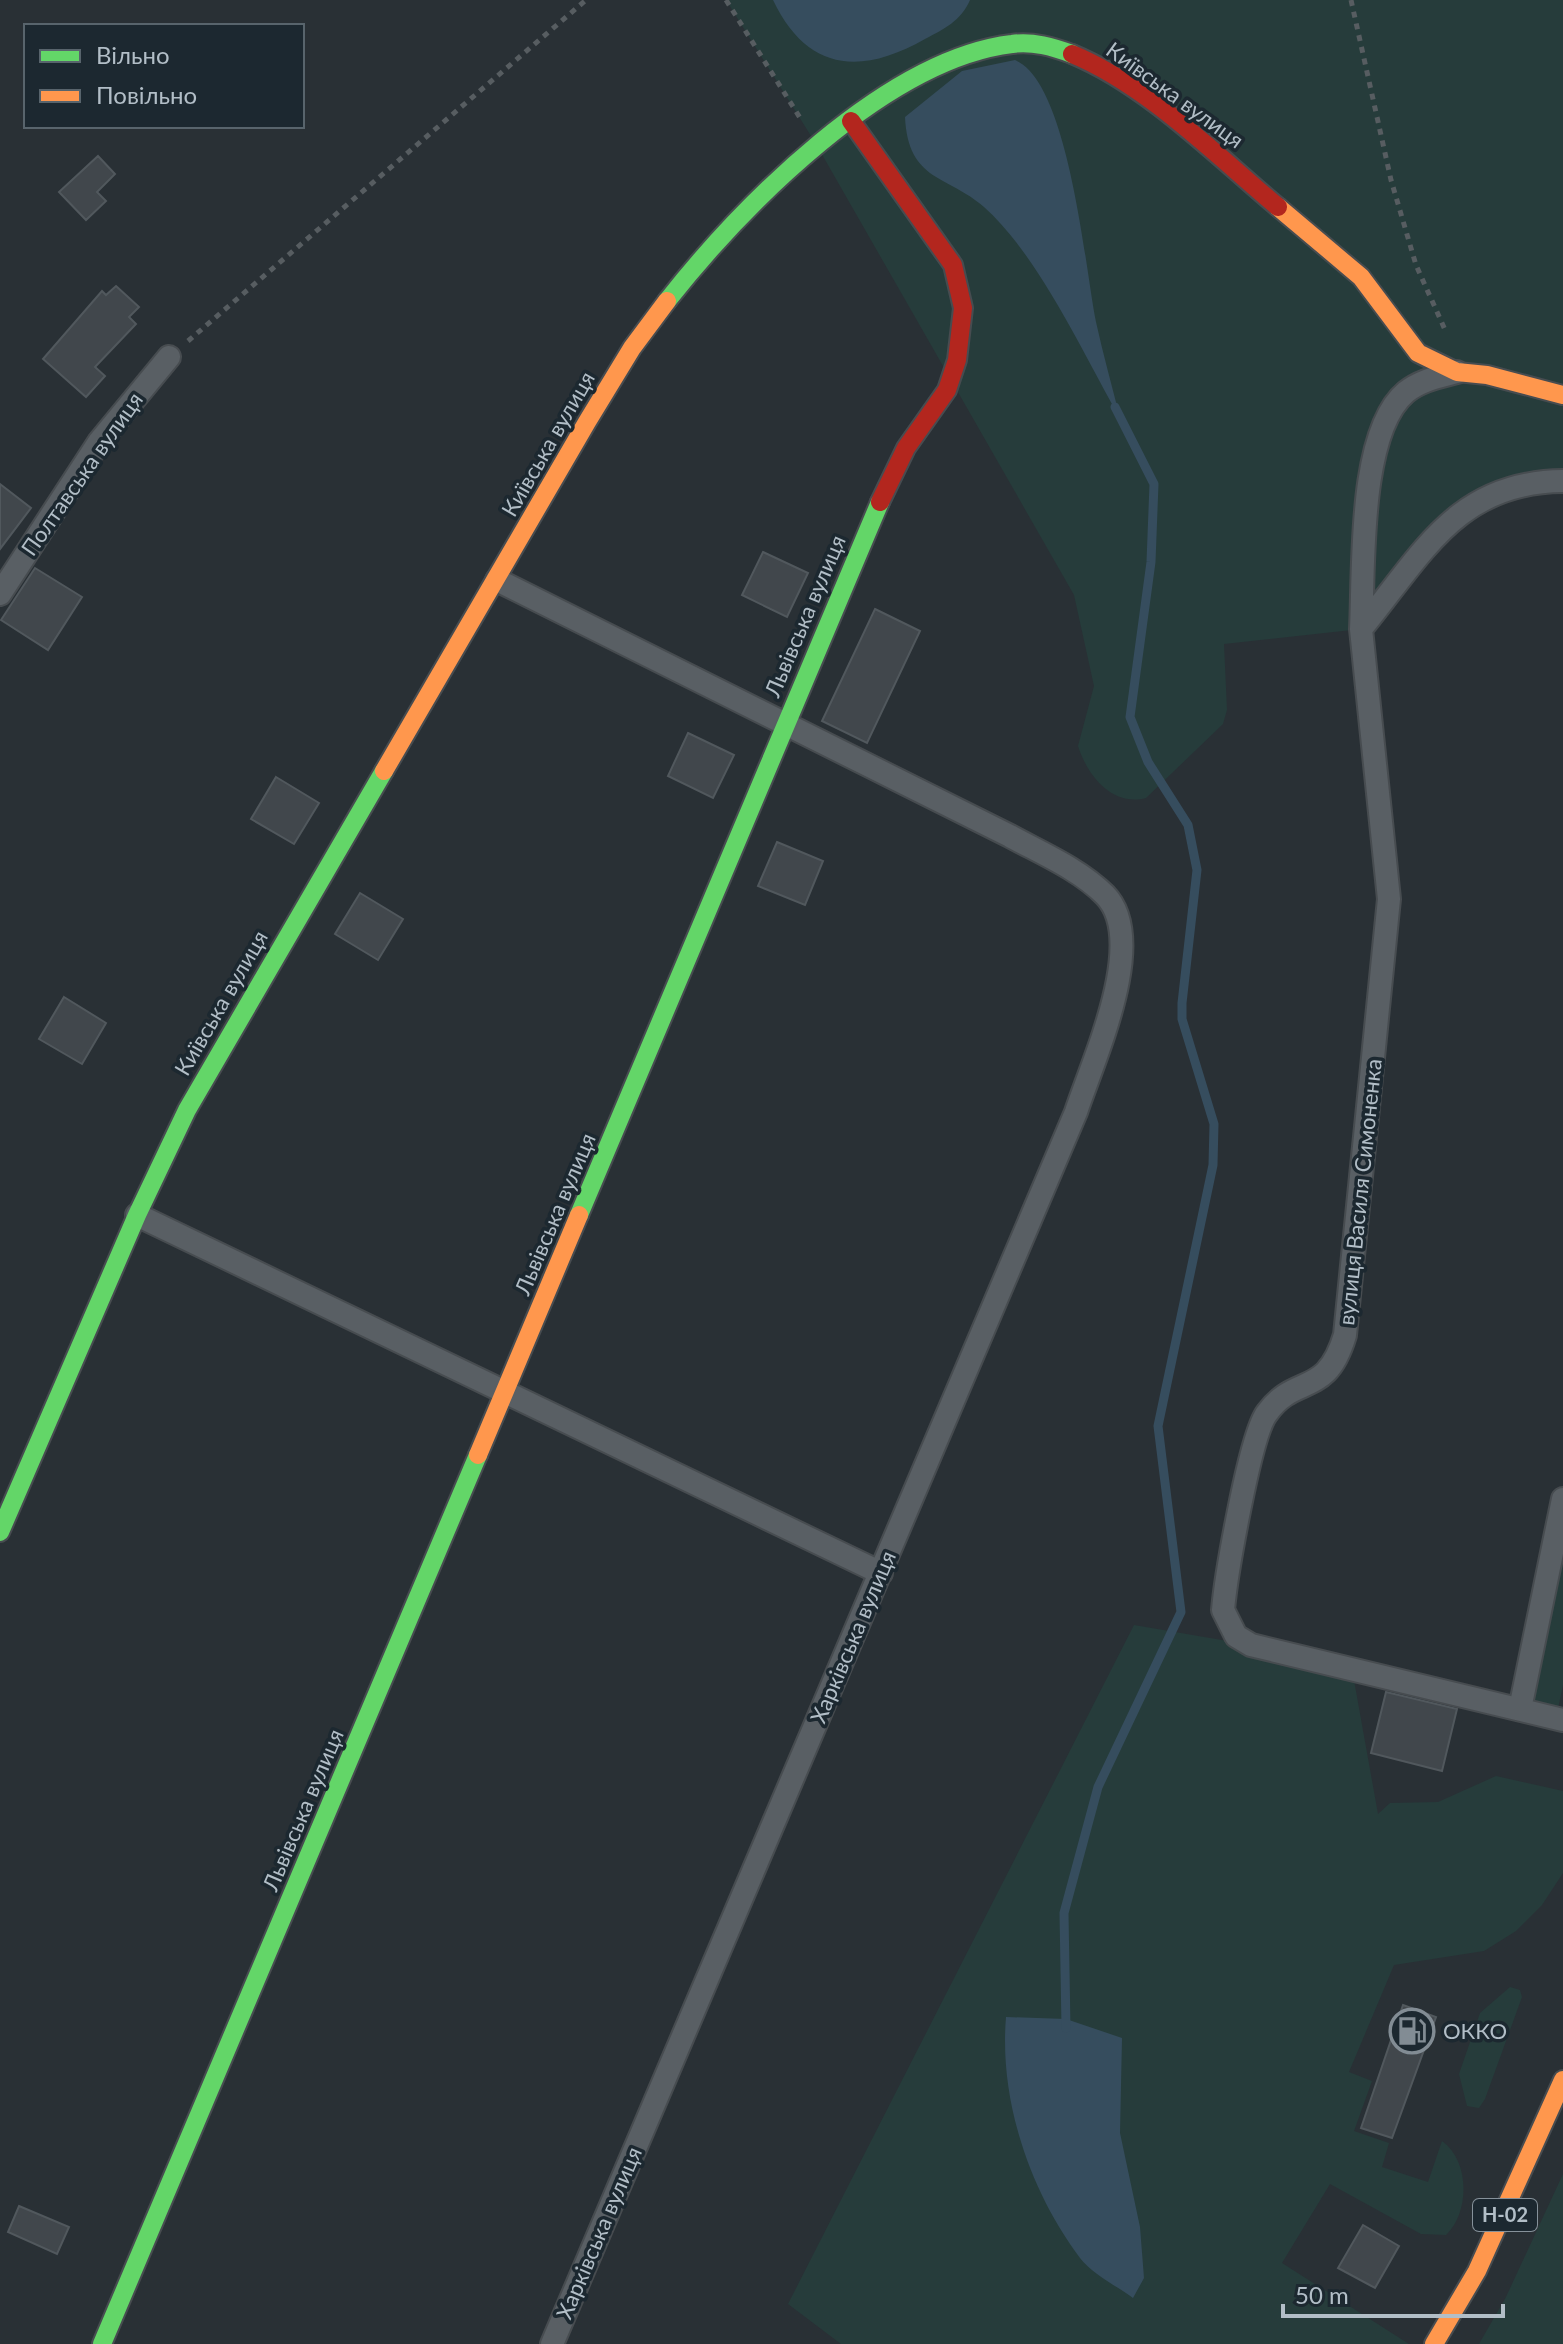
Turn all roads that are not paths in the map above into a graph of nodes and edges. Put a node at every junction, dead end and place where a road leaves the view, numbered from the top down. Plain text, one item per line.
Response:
1 (851, 121) junction
2 (169, 357) road end
3 (1457, 372) junction
4 (1563, 395) edge
5 (1563, 481) edge
6 (497, 580) junction
7 (0, 594) edge
8 (1361, 629) junction
9 (784, 725) junction
10 (137, 1215) junction
11 (507, 1390) junction
12 (1563, 1499) edge
13 (0, 1532) edge
14 (881, 1573) junction
15 (1520, 1709) junction
16 (1563, 1720) edge
17 (1563, 2080) edge
18 (1451, 2319) junction
19 (102, 2344) edge
20 (552, 2344) edge
21 (1434, 2344) edge
22 (1462, 2344) edge

1 - 3 street, Київська вулиця
1 - 6 street, Київська вулиця
1 - 9 street, Львівська вулиця
2 - 7 street, Полтавська вулиця
3 - 4 street, Київська вулиця
3 - 8 street, вулиця Василя Симоненка
5 - 8 street
6 - 9 street
6 - 10 street, Київська вулиця
8 - 15 street, вулиця Василя Симоненка
9 - 11 street, Львівська вулиця
9 - 14 street, Харківська вулиця
10 - 11 street
10 - 13 street, Київська вулиця
11 - 14 street
11 - 19 street, Львівська вулиця
12 - 15 street
14 - 20 street, Харківська вулиця
15 - 16 street, вулиця Василя Симоненка
17 - 18 street, Н-02
18 - 21 street, Н-02
18 - 22 street

